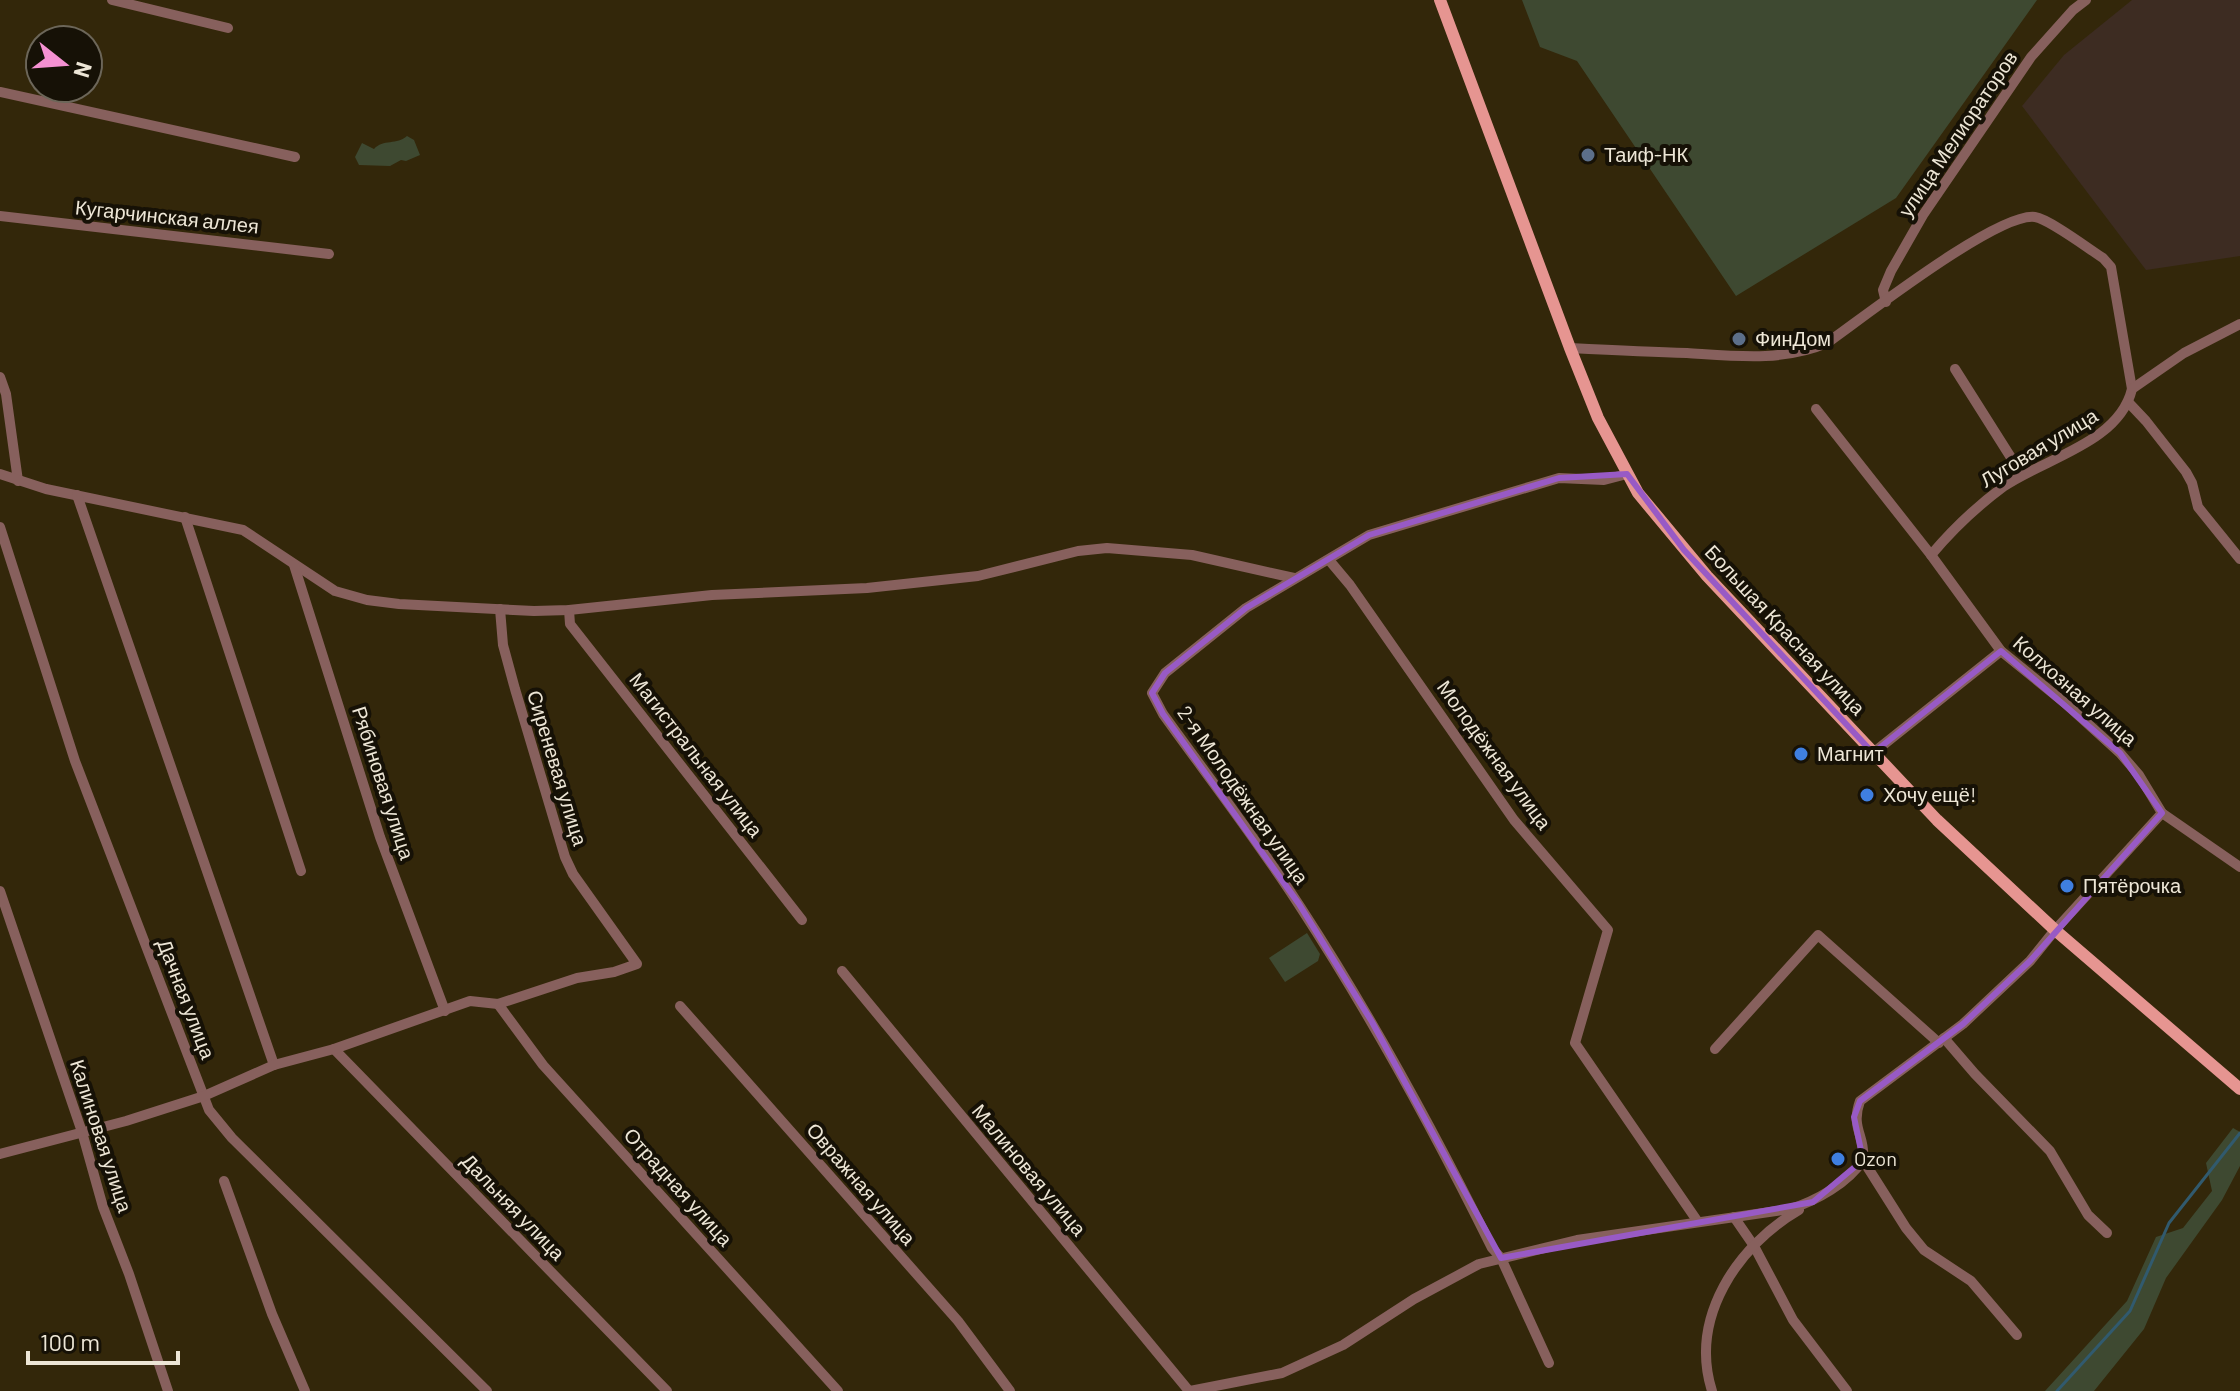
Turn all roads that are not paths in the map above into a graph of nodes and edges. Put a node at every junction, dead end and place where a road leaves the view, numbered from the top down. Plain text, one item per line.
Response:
1 (112, 0) edge
2 (1440, 0) edge
3 (2086, 0) edge
4 (228, 28) dead end
5 (0, 92) edge
6 (295, 157) dead end
7 (0, 216) edge
8 (329, 254) dead end
9 (1886, 302) junction
10 (2240, 324) edge
11 (1570, 348) junction
12 (1955, 369) dead end
13 (0, 377) edge
14 (2132, 389) junction
15 (2129, 403) junction
16 (1816, 409) dead end
17 (0, 474) edge
18 (1627, 474) junction
19 (2022, 475) junction
20 (18, 481) junction
21 (77, 495) junction
22 (185, 517) junction
23 (0, 527) edge
24 (1931, 555) junction
25 (2240, 559) edge
26 (1329, 560) junction
27 (294, 565) junction
28 (1294, 578) junction
29 (500, 609) junction
30 (569, 610) junction
31 (2001, 651) junction
32 (1873, 753) junction
33 (2162, 813) junction
34 (2240, 867) edge
35 (301, 871) dead end
36 (0, 891) edge
37 (802, 920) dead end
38 (2055, 930) junction
39 (842, 971) dead end
40 (498, 1004) junction
41 (680, 1006) dead end
42 (445, 1011) junction
43 (1942, 1040) junction
44 (334, 1049) junction
45 (1715, 1049) dead end
46 (274, 1065) junction
47 (2240, 1089) edge
48 (204, 1096) junction
49 (82, 1132) junction
50 (0, 1154) edge
51 (1863, 1160) junction
52 (224, 1181) dead end
53 (1813, 1202) junction
54 (1734, 1217) junction
55 (1698, 1222) junction
56 (2107, 1233) dead end
57 (1754, 1246) junction
58 (1501, 1258) junction
59 (2017, 1335) dead end
60 (1549, 1363) dead end
61 (1199, 1390) edge
62 (168, 1391) edge
63 (305, 1391) edge
64 (487, 1391) edge
65 (667, 1391) edge
66 (838, 1391) edge
67 (1010, 1391) edge
68 (1189, 1391) edge
69 (1712, 1391) edge
70 (1847, 1391) edge

1 - 4 street
2 - 11 main road, Большая Красная улица
3 - 9 street, улица Мелиораторов
5 - 6 street
7 - 8 street, Кугарчинская аллея
9 - 11 street
9 - 14 street, Луговая улица
10 - 14 street
11 - 18 main road, Большая Красная улица
12 - 19 street
13 - 20 street
14 - 15 street, Луговая улица
15 - 19 street, Луговая улица
15 - 25 street
16 - 24 street, Колхозная улица
17 - 20 street
18 - 26 street, 2-я Молодёжная улица
18 - 32 main road, Большая Красная улица
19 - 24 street, Луговая улица
20 - 21 street
21 - 22 street
21 - 46 street
22 - 27 street
22 - 35 street
23 - 48 street, Дачная улица
24 - 31 street, Колхозная улица
26 - 28 street, 2-я Молодёжная улица
26 - 55 street, Молодёжная улица
27 - 29 street
27 - 42 street, Рябиновая улица
28 - 30 street
28 - 58 street, 2-я Молодёжная улица
29 - 30 street
29 - 40 street, Сиреневая улица
30 - 37 street, Магистральная улица
31 - 32 street
31 - 33 street, Колхозная улица
32 - 38 main road, Большая Красная улица
33 - 34 street, Колхозная улица
33 - 38 street
36 - 49 street, Калиновая улица
38 - 43 street
38 - 47 main road, Большая Красная улица
39 - 68 street, Малиновая улица
40 - 42 street
40 - 66 street, Отрадная улица
41 - 67 street, Овражная улица
42 - 44 street
43 - 45 street
43 - 51 street
43 - 56 street
44 - 46 street
44 - 65 street, Дальняя улица
46 - 48 street
48 - 49 street
48 - 64 street, Дачная улица
49 - 50 street
49 - 62 street, Калиновая улица
51 - 53 street
51 - 59 street
52 - 63 street
53 - 54 street
53 - 57 street
54 - 55 street
54 - 57 street
55 - 58 street
57 - 69 street
57 - 70 street
58 - 60 street, 2-я Молодёжная улица
58 - 61 street
61 - 68 street

